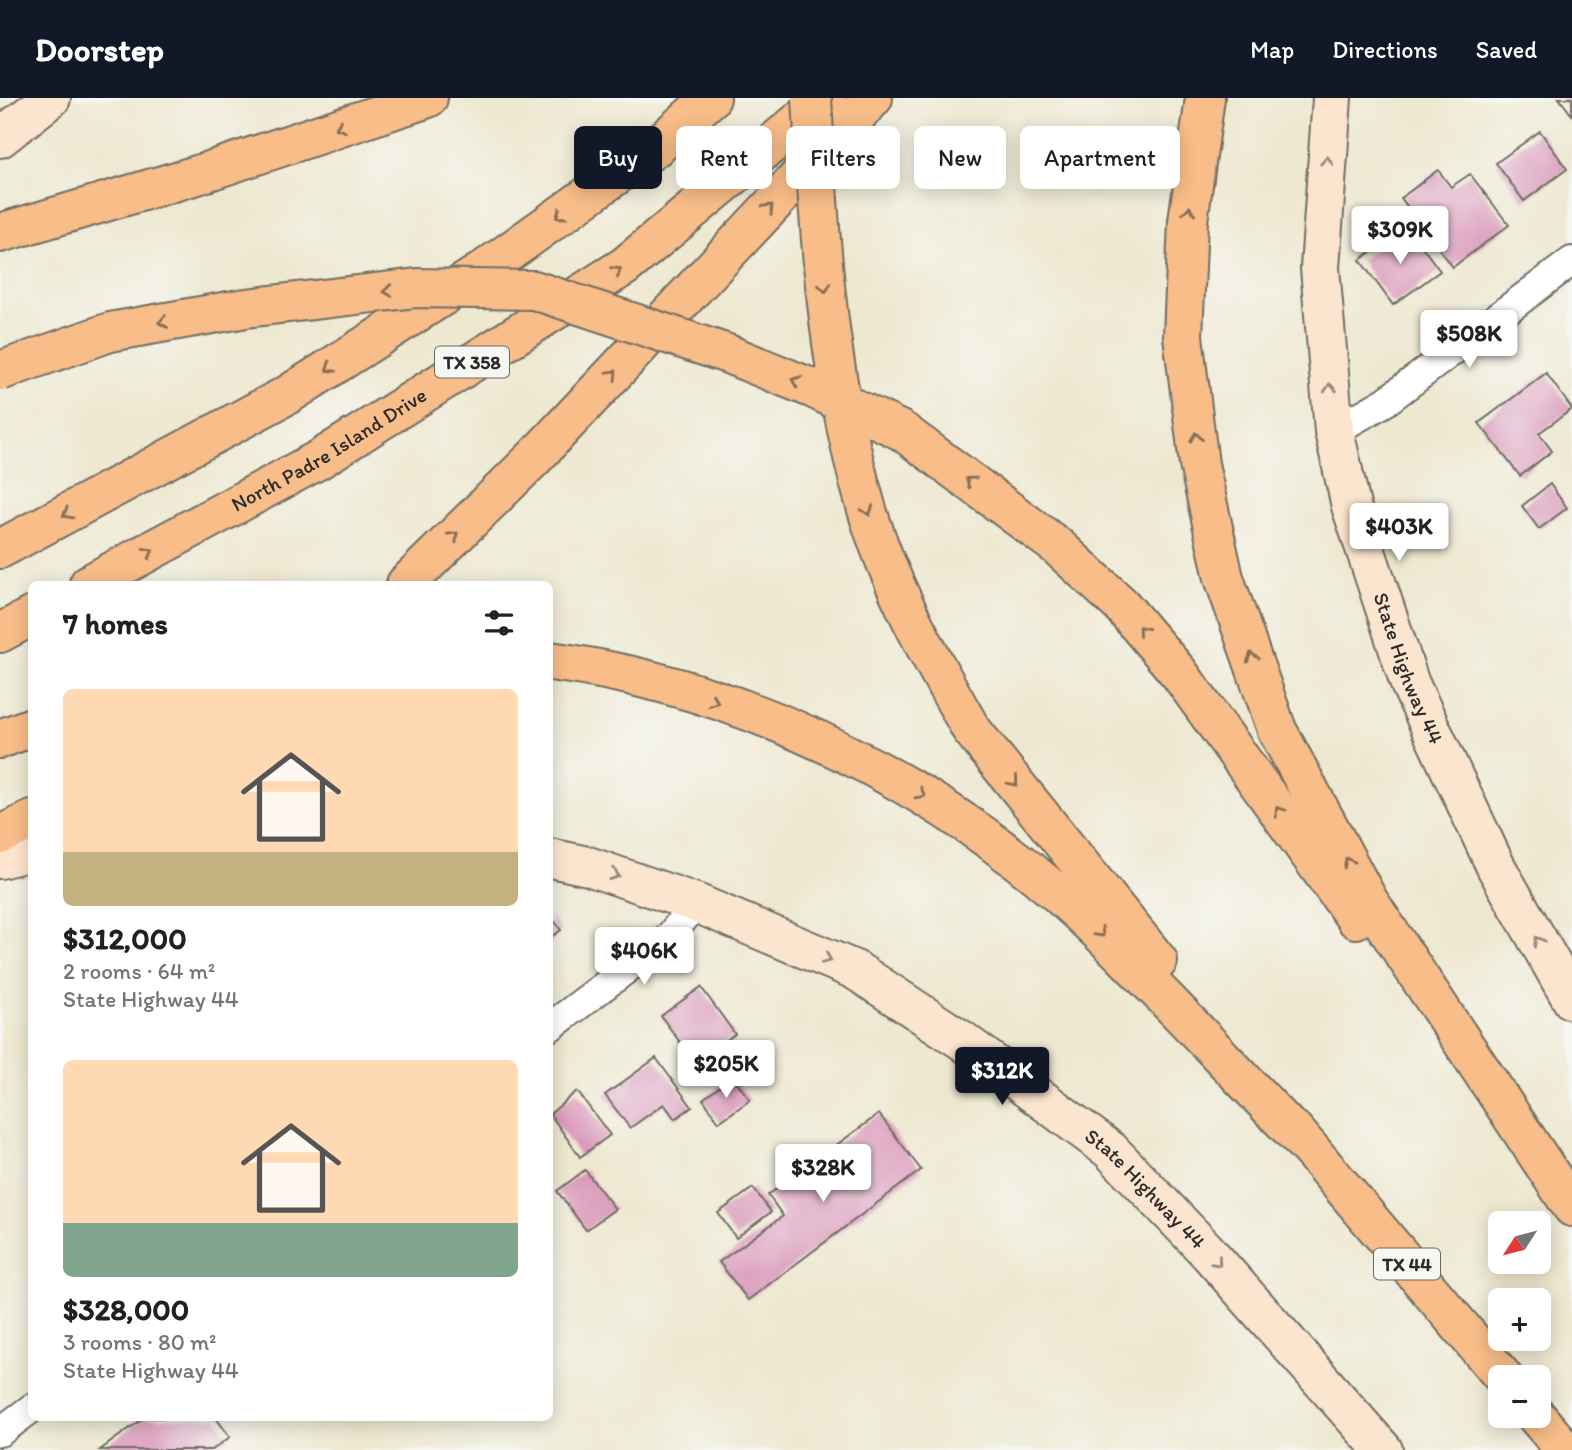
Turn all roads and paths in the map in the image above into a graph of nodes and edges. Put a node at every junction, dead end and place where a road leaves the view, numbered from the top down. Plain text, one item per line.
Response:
1 (51, 98) edge
2 (428, 98) edge
3 (711, 98) edge
4 (812, 98) edge
5 (827, 98) edge
6 (873, 98) edge
7 (1205, 98) edge
8 (1332, 98) edge
9 (0, 138) edge
10 (0, 233) edge
11 (1572, 261) edge
12 (0, 371) edge
13 (1334, 431) junction
14 (0, 549) edge
15 (95, 581) edge
16 (409, 581) edge
17 (28, 618) edge
18 (0, 633) edge
19 (553, 662) edge
20 (28, 728) edge
21 (0, 739) edge
22 (28, 822) edge
23 (0, 835) edge
24 (28, 852) edge
25 (0, 859) edge
26 (553, 859) edge
27 (696, 902) junction
28 (1572, 1000) edge
29 (553, 1025) edge
30 (1311, 1150) junction
31 (1572, 1207) edge
32 (1572, 1228) edge
33 (1493, 1365) edge
34 (28, 1412) edge
35 (1546, 1428) edge
36 (0, 1432) edge
37 (1383, 1450) edge
38 (1565, 1450) edge

1 - 9 main road
2 -> 10 highway
3 -> 14 highway
4 -> 30 highway, bridge
15 -> 5 highway, North Padre Island Drive / TX 358
16 -> 6 highway
31 -> 7 highway
13 -> 8 main road, State Highway 44
11 - 13 street
32 -> 12 highway, bridge
28 -> 13 main road, State Highway 44
17 - 18 highway
19 -> 30 highway
20 - 21 highway
22 - 23 highway
24 - 25 main road
26 -> 27 main road, State Highway 44
27 - 29 street
27 -> 37 main road, State Highway 44
30 - 33 highway, TX 44
34 - 36 street
35 - 38 highway

